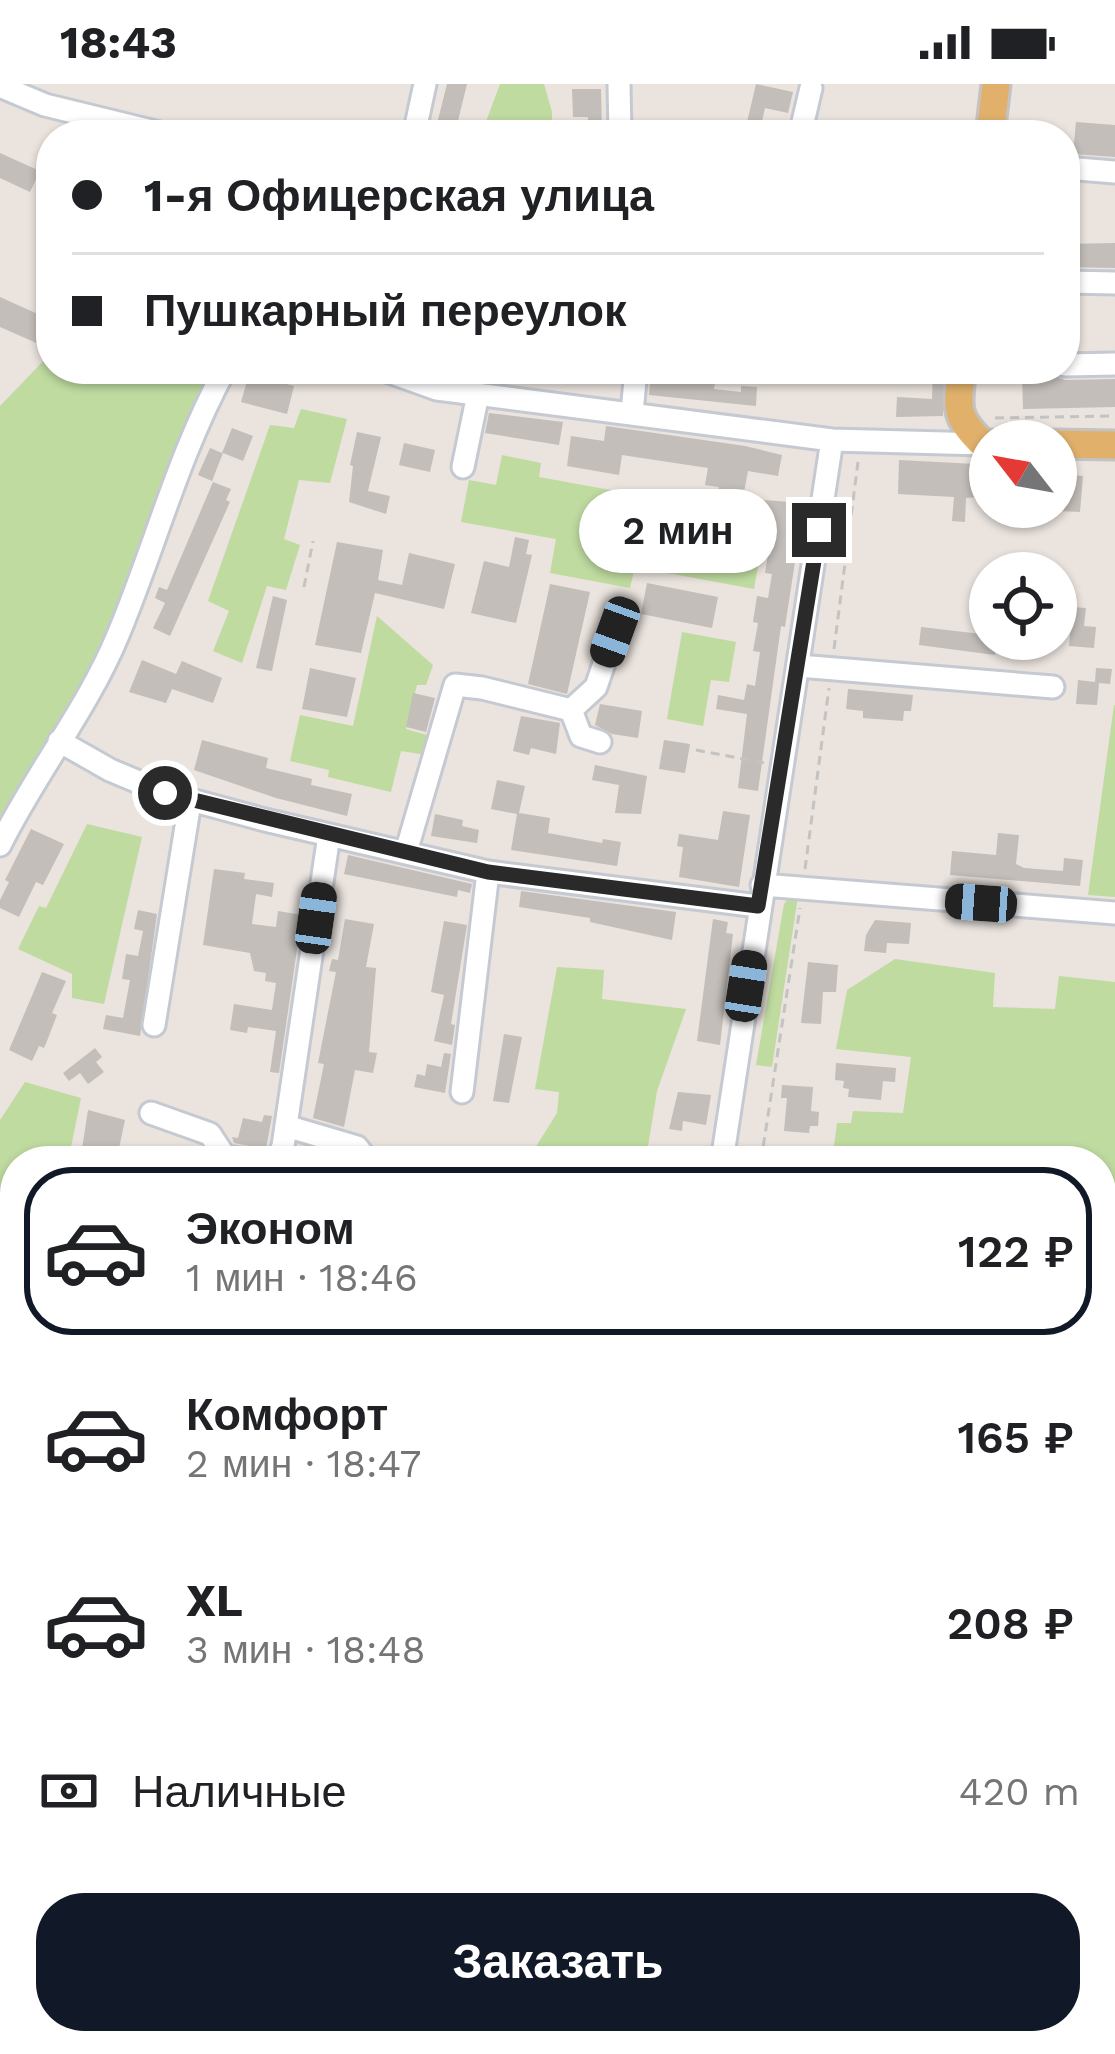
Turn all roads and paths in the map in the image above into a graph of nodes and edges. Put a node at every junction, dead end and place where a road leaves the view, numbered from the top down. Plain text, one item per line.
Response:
1 (425, 84) edge
2 (619, 84) edge
3 (996, 84) edge
4 (0, 86) edge
5 (811, 88) dead end
6 (103, 120) edge
7 (417, 120) edge
8 (620, 120) edge
9 (804, 120) edge
10 (992, 120) edge
11 (1080, 169) edge
12 (1115, 172) edge
13 (1080, 282) edge
14 (1115, 283) edge
15 (1115, 364) edge
16 (1080, 365) edge
17 (217, 384) edge
18 (420, 384) edge
19 (635, 384) edge
20 (960, 384) edge
21 (478, 394) junction
22 (632, 413) junction
23 (1115, 416) edge
24 (1077, 422) edge
25 (969, 426) edge
26 (969, 436) edge
27 (832, 440) junction
28 (861, 441) junction
29 (1077, 445) edge
30 (1115, 445) edge
31 (463, 467) dead end
32 (313, 541) dead end
33 (304, 587) dead end
34 (615, 632) dead end
35 (799, 666) junction
36 (832, 668) junction
37 (1053, 687) dead end
38 (571, 710) junction
39 (59, 741) junction
40 (599, 742) dead end
41 (696, 750) dead end
42 (769, 764) dead end
43 (190, 802) junction
44 (328, 835) junction
45 (0, 845) edge
46 (406, 852) junction
47 (488, 872) junction
48 (802, 889) junction
49 (760, 895) junction
50 (1115, 914) edge
51 (154, 1025) dead end
52 (462, 1092) dead end
53 (152, 1113) dead end
54 (286, 1126) junction
55 (218, 1146) edge
56 (281, 1146) edge
57 (354, 1146) edge
58 (724, 1146) edge
59 (763, 1146) edge

1 - 7 street
2 - 8 street
3 - 10 main road
4 - 6 street
5 - 9 street
11 - 12 street
13 - 14 street
15 - 16 street
17 - 39 street
18 - 21 street
19 - 22 street
20 - 25 main road
21 - 22 street
21 - 31 street
22 - 27 street
23 - 24 path
26 - 28 street
27 - 28 street
27 - 35 street
28 - 36 path
29 - 30 main road
32 - 33 path
34 - 38 street
35 - 36 street
35 - 49 street
36 - 37 street
36 - 48 path
38 - 40 street
38 - 46 street
39 - 43 street
39 - 45 street
41 - 42 path
43 - 44 street
43 - 51 street
44 - 46 street
44 - 54 street
46 - 47 street
47 - 49 street
47 - 52 street
48 - 49 street
48 - 50 street
48 - 59 path
49 - 58 street
53 - 55 street
54 - 56 street
54 - 57 street

